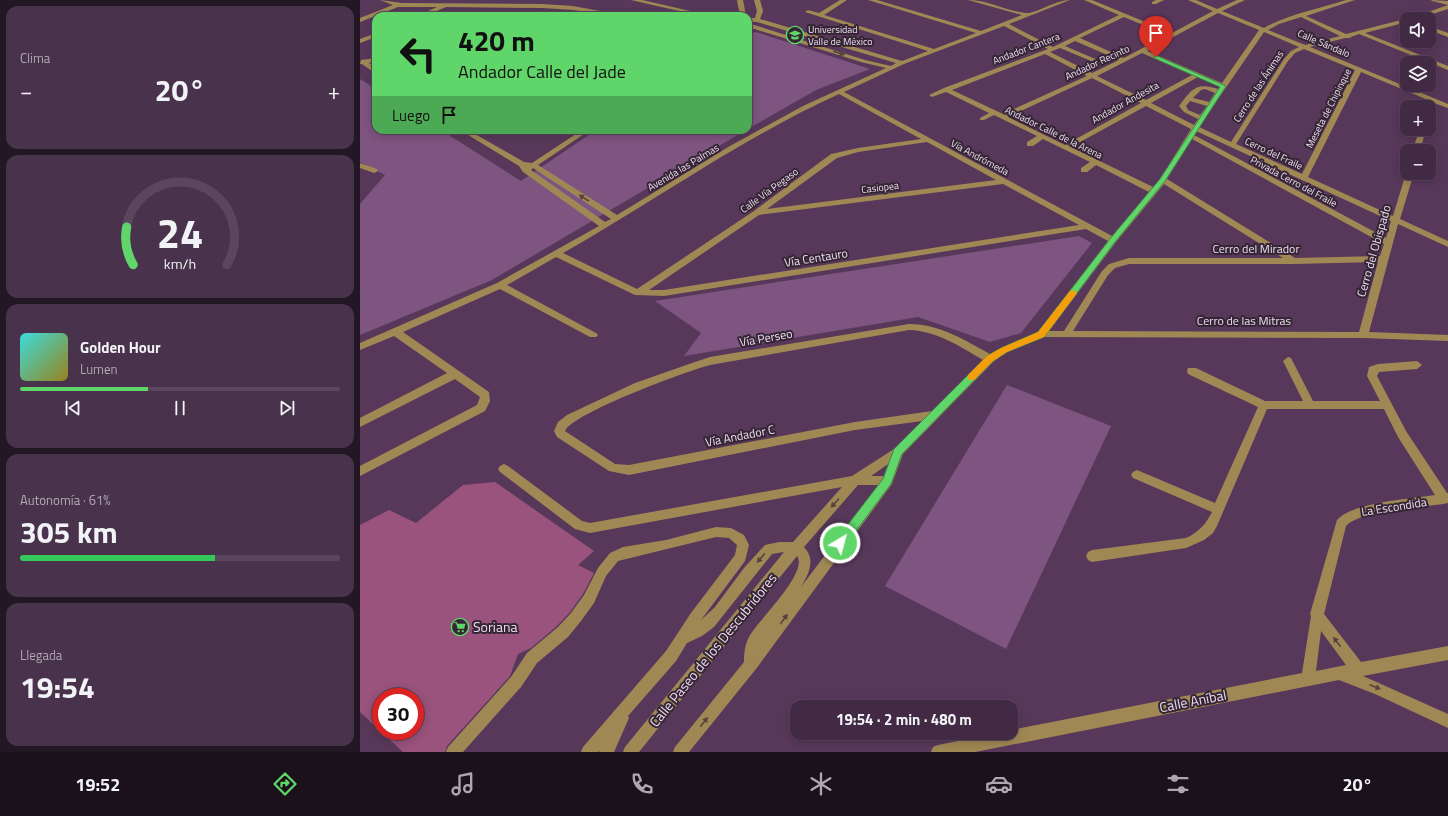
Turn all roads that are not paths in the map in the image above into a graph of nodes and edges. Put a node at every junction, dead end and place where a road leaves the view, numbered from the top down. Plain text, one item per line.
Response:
1 (383, 0) edge
2 (410, 0) edge
3 (634, 0) edge
4 (740, 0) edge
5 (758, 0) edge
6 (844, 0) edge
7 (871, 0) edge
8 (971, 0) edge
9 (1067, 0) edge
10 (1087, 0) edge
11 (1162, 0) edge
12 (1191, 0) edge
13 (1242, 0) edge
14 (1352, 0) edge
15 (1437, 1) edge
16 (1154, 3) dead end
17 (398, 4) junction
18 (449, 4) junction
19 (1448, 5) edge
20 (1217, 10) junction
21 (379, 12) edge
22 (430, 12) edge
23 (584, 12) edge
24 (690, 12) edge
25 (742, 12) edge
26 (808, 12) dead end
27 (1430, 12) edge
28 (372, 15) edge
29 (820, 15) junction
30 (1027, 15) junction
31 (1124, 15) junction
32 (1300, 15) junction
33 (360, 20) edge
34 (752, 20) edge
35 (757, 20) junction
36 (1400, 22) edge
37 (1004, 24) junction
38 (752, 26) edge
39 (779, 27) junction
40 (1264, 29) junction
41 (1436, 31) edge
42 (770, 32) junction
43 (983, 33) junction
44 (1361, 33) junction
45 (1172, 35) junction
46 (1448, 35) edge
47 (372, 36) edge
48 (1348, 37) junction
49 (1076, 38) junction
50 (360, 41) edge
51 (1061, 46) junction
52 (1307, 46) junction
53 (1053, 50) junction
54 (935, 51) junction
55 (1142, 51) junction
56 (1046, 52) junction
57 (1124, 60) junction
58 (372, 61) edge
59 (362, 62) edge
60 (1098, 62) dead end
61 (902, 63) junction
62 (893, 68) junction
63 (1448, 68) edge
64 (372, 69) edge
65 (1359, 69) junction
66 (1093, 75) junction
67 (1197, 75) junction
68 (946, 89) junction
69 (1221, 89) junction
70 (838, 91) junction
71 (932, 95) dead end
72 (1189, 99) junction
73 (1432, 99) joint
74 (1144, 103) junction
75 (1210, 105) junction
76 (1448, 106) edge
77 (994, 113) junction
78 (1002, 117) junction
79 (1201, 118) junction
80 (982, 119) dead end
81 (1195, 128) junction
82 (470, 134) edge
83 (578, 134) edge
84 (1191, 136) junction
85 (1041, 137) junction
86 (927, 140) junction
87 (1030, 144) dead end
88 (1232, 145) junction
89 (1064, 148) junction
90 (1094, 163) junction
91 (360, 165) edge
92 (527, 166) junction
93 (1084, 170) dead end
94 (374, 171) dead end
95 (1304, 178) junction
96 (1163, 180) junction
97 (1408, 180) edge
98 (1006, 181) junction
99 (1154, 191) junction
100 (757, 213) junction
101 (617, 219) junction
102 (1396, 220) junction
103 (605, 226) junction
104 (1087, 226) junction
105 (1112, 240) junction
106 (1389, 243) junction
107 (1448, 244) edge
108 (557, 254) junction
109 (1383, 259) junction
110 (1293, 261) junction
111 (500, 285) junction
112 (638, 293) junction
113 (396, 332) junction
114 (1067, 333) junction
115 (1041, 334) junction
116 (593, 335) dead end
117 (1362, 335) junction
118 (1448, 338) edge
119 (360, 348) edge
120 (990, 359) junction
121 (1288, 361) dead end
122 (1417, 365) dead end
123 (1192, 371) dead end
124 (455, 374) junction
125 (1264, 405) junction
126 (1310, 405) junction
127 (1386, 405) junction
128 (934, 415) junction
129 (360, 423) edge
130 (561, 434) joint
131 (898, 452) junction
132 (504, 468) dead end
133 (360, 471) edge
134 (1138, 475) dead end
135 (855, 480) junction
136 (888, 481) junction
137 (1446, 499) edge
138 (1218, 509) junction
139 (796, 547) junction
140 (1092, 556) dead end
141 (1316, 614) junction
142 (684, 638) junction
143 (1448, 653) edge
144 (751, 664) junction
145 (1358, 670) junction
146 (1339, 673) junction
147 (1308, 679) junction
148 (626, 709) junction
149 (1448, 721) edge
150 (453, 752) edge
151 (588, 752) edge
152 (606, 752) edge
153 (630, 752) edge
154 (680, 752) edge
155 (938, 752) edge

1 - 17 street
2 - 17 street
3 - 24 street
4 - 25 street
5 - 35 street
6 - 29 street
7 - 43 street
8 - 30 street
9 - 30 street, Avenida las Palmas
10 - 31 street
11 - 16 street
12 - 20 street, Calle Sándalo
13 - 20 street, Andador Recinto
14 - 32 street
15 - 19 street
17 - 18 street
17 - 21 street
18 - 22 street
18 - 23 street
19 - 27 street
20 - 40 street, Calle Sándalo
20 - 45 street, Andador Recinto
26 - 29 street
28 - 33 street
29 - 54 street
30 - 37 street, Avenida las Palmas
31 - 45 street
31 - 49 street, Andador Cantera
32 - 40 street
32 - 48 street
34 - 35 street
35 - 39 street
36 - 44 street, Cerro de las Ánimas
37 - 43 street, Avenida las Palmas
37 - 53 street
38 - 42 street
39 - 42 street
39 - 61 street
40 - 52 street, Calle Sándalo
40 - 69 street, Calle Paseo de los Descubridores
41 - 46 street
42 -> 62 street
43 - 54 street, Avenida las Palmas
44 - 48 street, Cerro de las Ánimas
44 - 63 street
45 - 55 street, Andador Recinto
47 - 50 street
48 - 52 street, Cerro de las Ánimas
49 - 51 street, Andador Cantera
49 - 57 street
51 - 53 street, Andador Cantera
51 - 60 street
52 - 65 street, Calle Sándalo
52 - 88 street, Cerro de las Ánimas
53 - 56 street, Andador Cantera
54 - 61 street, Avenida las Palmas
55 - 57 street, Andador Recinto
55 - 67 street
56 - 66 street, Cerro del Fraile
56 - 68 street, Andador Cantera
57 - 66 street, Andador Recinto
58 - 59 street
59 - 64 street
61 - 62 street, Avenida las Palmas
62 - 70 street, Avenida las Palmas
65 - 73 street, Calle Sándalo
65 - 95 street, Meseta de Chipinque
66 - 74 street, Cerro del Fraile
66 - 78 street, Andador Recinto
67 - 69 street
67 - 74 street, Andador Andesita
68 - 71 street, Andador Cantera
68 - 77 street, Andador Calle de la Arena
69 - 72 street
69 - 75 street, Calle Paseo de los Descubridores
70 - 86 street, Vía Andrómeda
70 - 101 street, Avenida las Palmas
72 - 75 street
72 - 79 street
73 - 76 street, Calle Sándalo
74 - 81 street, Cerro del Fraile
74 - 89 street, Andador Andesita
75 - 79 street, Calle Paseo de los Descubridores
77 - 78 street, Andador Calle de la Arena
77 - 80 street
78 - 85 street, Andador Calle de la Arena
79 - 81 street, Calle Paseo de los Descubridores
81 - 84 street, Calle Paseo de los Descubridores
81 - 88 street, Cerro del Fraile
82 - 92 street
83 - 92 street
84 - 96 street, Calle Paseo de los Descubridores
84 - 106 street, Privada Cerro del Fraile
85 - 87 street
85 - 89 street, Andador Calle de la Arena
86 - 98 street, Vía Andrómeda
86 - 100 street, Calle Vía Pegaso
88 - 95 street, Cerro del Fraile
89 - 90 street, Andador Calle de la Arena
90 - 93 street
90 - 99 street, Andador Calle de la Arena
91 - 94 street
101 -> 92 street
92 - 103 street
95 - 102 street, Cerro del Fraile
96 - 99 street, Calle Paseo de los Descubridores
96 - 110 street
97 - 102 street, Cerro del Obispado
98 - 100 street, Casiopea
98 - 104 street, Vía Andrómeda
99 - 105 street, Calle Paseo de los Descubridores
100 - 112 street, Calle Vía Pegaso
101 - 103 street, Avenida las Palmas
102 - 106 street, Cerro del Obispado
102 - 107 street, Cerro del Fraile
103 - 108 street, Avenida las Palmas
104 - 105 street, Vía Andrómeda
104 - 112 street, Vía Centauro
105 - 115 street, Calle Paseo de los Descubridores
106 - 109 street, Cerro del Obispado
108 - 111 street, Avenida las Palmas
108 - 112 street, Vía Centauro
109 - 110 street, Cerro del Mirador
109 - 117 street, Cerro del Obispado
110 - 114 street, Cerro del Mirador
111 - 113 street, Avenida las Palmas
111 - 116 street
113 - 119 street, Avenida las Palmas
113 - 124 street
114 - 115 street, Cerro de las Mitras
114 - 117 street, Cerro de las Mitras
115 - 120 street, Calle Paseo de los Descubridores
117 - 118 street, Cerro de las Mitras
120 - 128 street, Calle Paseo de los Descubridores
120 - 130 street, Vía Perseo
121 - 126 street
122 - 127 street
123 - 125 street
124 - 129 street
124 - 133 street
125 - 126 street
125 - 138 street
126 - 127 street
127 - 137 street
128 - 130 street, Vía Andador C
128 - 131 street, Calle Paseo de los Descubridores
131 - 135 street, Calle Paseo de los Descubridores
131 - 136 street, Calle Paseo de los Descubridores
132 - 135 street
134 - 138 street
135 - 136 street
135 -> 139 street, Calle Paseo de los Descubridores
144 -> 136 street, Calle Paseo de los Descubridores
137 - 141 street, La Escondida
138 - 140 street
139 -> 142 street
139 - 144 street, Calle Paseo de los Descubridores
139 - 153 street, Calle Paseo de los Descubridores
145 -> 141 street
141 - 147 street, La Escondida
142 - 148 street
142 - 150 street
143 - 145 street, Calle Aníbal
154 -> 144 street, Calle Paseo de los Descubridores
145 - 146 street, Calle Aníbal
146 - 147 street, Calle Aníbal
146 -> 149 street
147 - 155 street, Calle Aníbal
148 - 151 street
148 - 152 street

